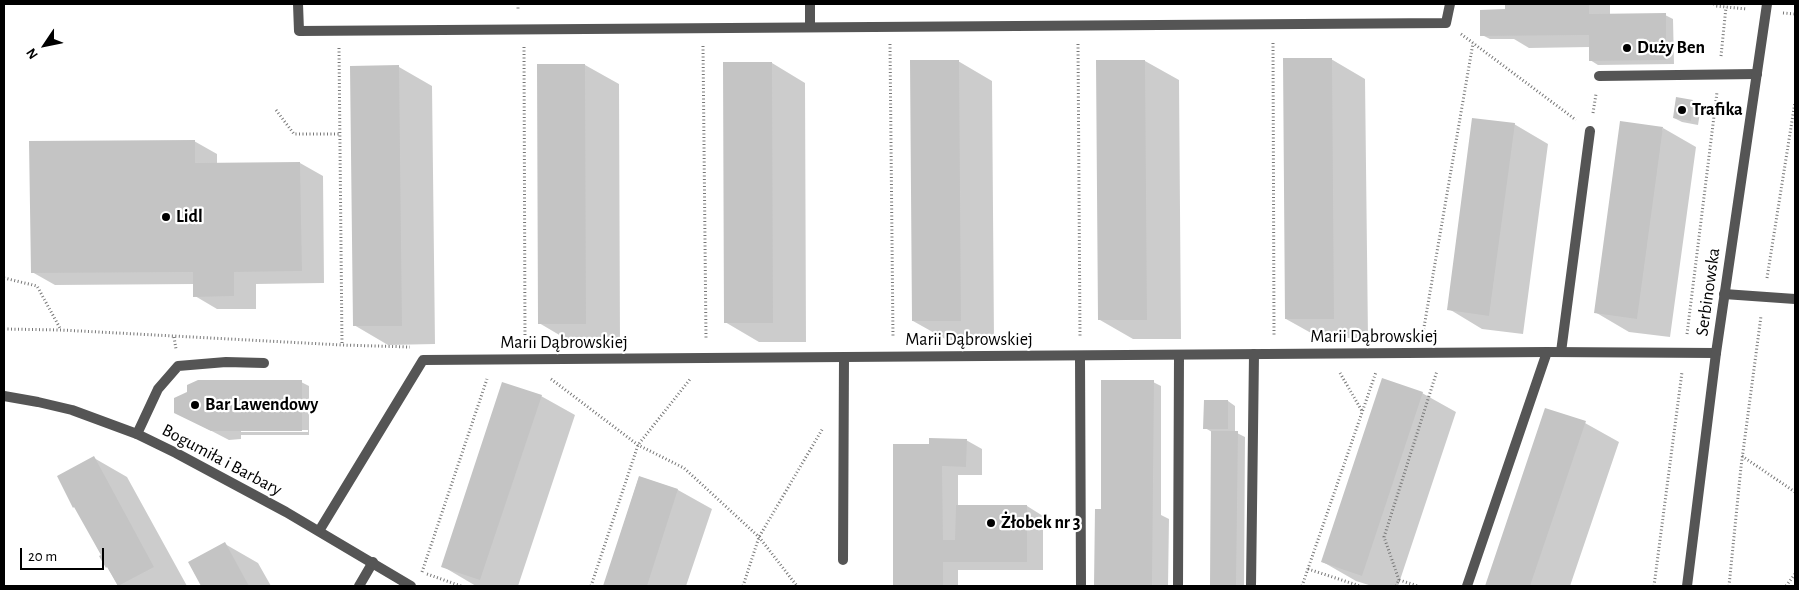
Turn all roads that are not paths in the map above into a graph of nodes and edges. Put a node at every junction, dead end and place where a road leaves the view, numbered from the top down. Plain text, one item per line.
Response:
1 (298, 4) edge
2 (810, 4) edge
3 (1450, 4) edge
4 (1767, 4) edge
5 (810, 27) junction
6 (1757, 74) junction
7 (1598, 76) road end
8 (1590, 131) road end
9 (1724, 294) junction
10 (1795, 299) edge
11 (1546, 352) junction
12 (1561, 352) junction
13 (1716, 353) junction
14 (1254, 354) junction
15 (1179, 355) junction
16 (1080, 356) junction
17 (844, 357) junction
18 (264, 363) dead end
19 (4, 396) edge
20 (137, 434) junction
21 (319, 531) junction
22 (843, 560) dead end
23 (373, 562) junction
24 (415, 583) edge
25 (359, 586) edge
26 (1081, 586) edge
27 (1178, 586) edge
28 (1250, 586) edge
29 (1468, 586) edge
30 (1687, 586) edge

1 - 5 street
2 - 5 street
3 - 5 street
4 - 6 street, Serbinowska
6 - 7 street
6 - 9 street, Serbinowska
8 - 12 street
9 - 10 street
9 - 13 street, Serbinowska
11 - 12 street, Marii Dąbrowskiej
11 - 14 street, Marii Dąbrowskiej
11 - 29 street
12 - 13 street, Marii Dąbrowskiej
13 - 30 street, Serbinowska
14 - 15 street, Marii Dąbrowskiej
14 - 28 street
15 - 16 street, Marii Dąbrowskiej
15 - 27 street
16 - 17 street, Marii Dąbrowskiej
16 - 26 street
17 - 21 street, Marii Dąbrowskiej
17 - 22 street
18 - 20 street
19 - 20 street, Bogumiła i Barbary
20 - 21 street, Bogumiła i Barbary
21 - 23 street, Bogumiła i Barbary
23 - 24 street, Bogumiła i Barbary
23 - 25 street

